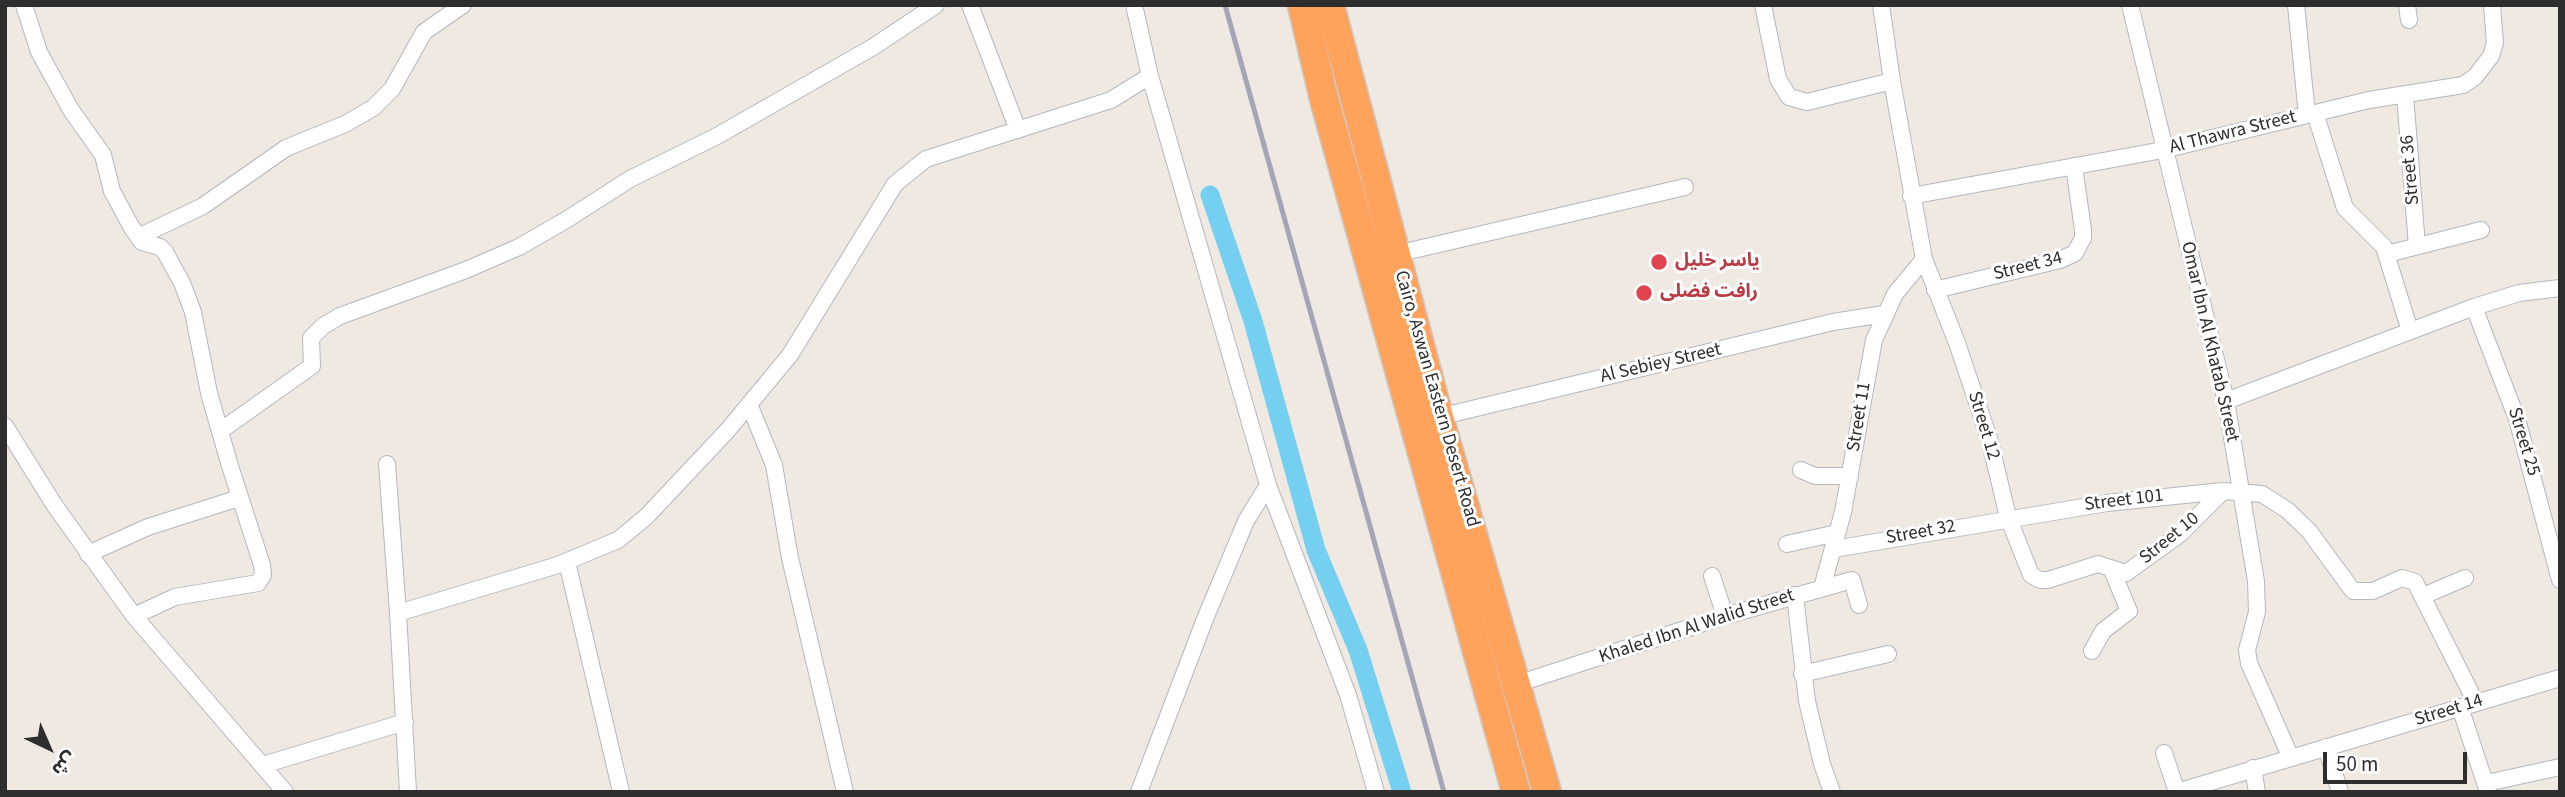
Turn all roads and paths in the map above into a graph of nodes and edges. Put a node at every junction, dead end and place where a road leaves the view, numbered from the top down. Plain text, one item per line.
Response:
1 (24, 5) edge
2 (463, 5) edge
3 (936, 5) edge
4 (970, 5) edge
5 (1133, 5) edge
6 (1301, 5) edge
7 (1330, 5) edge
8 (1763, 5) edge
9 (1881, 5) edge
10 (2130, 5) edge
11 (2296, 5) edge
12 (2492, 5) edge
13 (1150, 76) junction
14 (1892, 81) junction
15 (2405, 95) junction
16 (2311, 114) junction
17 (1018, 130) junction
18 (2163, 150) junction
19 (2074, 166) junction
20 (1685, 187) dead end
21 (1911, 196) junction
22 (2481, 230) dead end
23 (138, 237) junction
24 (2417, 246) junction
25 (1395, 254) junction
26 (2387, 254) junction
27 (1924, 259) junction
28 (2560, 288) edge
29 (1935, 289) junction
30 (2474, 307) junction
31 (1884, 314) junction
32 (2410, 331) junction
33 (2226, 401) junction
34 (750, 404) junction
35 (1439, 417) junction
36 (5, 426) edge
37 (220, 431) junction
38 (387, 464) dead end
39 (1801, 470) dead end
40 (1850, 476) junction
41 (1268, 485) junction
42 (2232, 491) junction
43 (239, 498) junction
44 (2008, 517) junction
45 (1836, 541) junction
46 (1787, 544) dead end
47 (88, 554) junction
48 (567, 562) junction
49 (2111, 568) junction
50 (1712, 576) dead end
51 (2465, 578) dead end
52 (2560, 580) edge
53 (1822, 587) junction
54 (1795, 595) junction
55 (2423, 596) junction
56 (1859, 605) dead end
57 (398, 613) junction
58 (134, 616) junction
59 (1726, 616) junction
60 (2092, 652) dead end
61 (1888, 654) dead end
62 (1802, 674) junction
63 (2560, 678) edge
64 (1517, 684) junction
65 (2468, 705) junction
66 (405, 722) junction
67 (2326, 747) junction
68 (2164, 753) dead end
69 (2291, 758) junction
70 (263, 765) junction
71 (2560, 767) edge
72 (2253, 768) junction
73 (2487, 787) edge
74 (285, 792) edge
75 (408, 792) edge
76 (621, 792) edge
77 (845, 792) edge
78 (1139, 792) edge
79 (1376, 792) edge
80 (1516, 792) edge
81 (1547, 792) edge
82 (1832, 792) edge
83 (2177, 792) edge
84 (2258, 792) edge
85 (2340, 792) edge

1 - 23 street
2 - 23 street
3 - 37 street
4 - 17 street
5 - 13 street
6 - 80 highway, Cairo, Aswan Eastern Desert Road
7 - 25 highway, Cairo, Aswan Eastern Desert Road
8 - 14 street
9 - 14 street, Street 12
10 - 18 street, Omar Ibn Al Khatab Street
11 - 16 street
12 - 15 street, Al Thawra Street
13 - 17 street
13 - 41 street
14 - 21 street, Street 12
15 - 16 street, Al Thawra Street
15 - 24 street, Street 36
16 - 18 street, Al Thawra Street
16 - 26 street
17 - 34 street
18 - 19 street, Al Thawra Street
18 - 33 street, Omar Ibn Al Khatab Street
19 - 21 street, Al Thawra Street
19 - 29 street, Street 34
20 - 25 street
21 - 27 street, Street 12
22 - 24 street
23 - 37 street
24 - 26 street
25 - 35 highway, Cairo, Aswan Eastern Desert Road
26 - 32 street
27 - 29 street, Street 12
27 - 31 street, Street 11
28 - 30 street
29 - 44 street, Street 12
30 - 32 street
30 - 52 street, Street 25
31 - 35 street, Al Sebiey Street
31 - 40 street, Street 11
32 - 33 street
33 - 42 street, Omar Ibn Al Khatab Street
34 - 48 street
34 - 77 street
35 - 64 highway, Cairo, Aswan Eastern Desert Road
36 - 47 street
37 - 43 street
38 - 57 street
39 - 40 street
40 - 45 street, Street 11
41 - 78 street
41 - 79 street
42 - 44 street, Street 101
42 - 49 street, Street 10
42 - 55 street
42 - 69 street, Omar Ibn Al Khatab Street
43 - 47 street
43 - 58 street
44 - 45 street, Street 32
44 - 49 street, Street 12
45 - 46 street, Street 32
45 - 53 street, Street 11
47 - 58 street
48 - 57 street
48 - 76 street
49 - 60 street
50 - 59 street
51 - 55 street
53 - 54 street, Khaled Ibn Al Walid Street
53 - 56 street, Khaled Ibn Al Walid Street
54 - 59 street, Khaled Ibn Al Walid Street
54 - 62 street
55 - 65 street
57 - 66 street
58 - 70 street
59 - 64 street, Khaled Ibn Al Walid Street
61 - 62 street
62 - 82 street
63 - 65 street, Street 14
64 - 81 highway, Cairo, Aswan Eastern Desert Road
65 - 67 street, Street 14
65 - 73 street
66 - 70 street
66 - 75 street
67 - 69 street, Street 14
67 - 85 street
68 - 83 street
69 - 72 street, Street 14
70 - 74 street
71 - 73 street
72 - 83 street, Street 14
72 - 84 street

